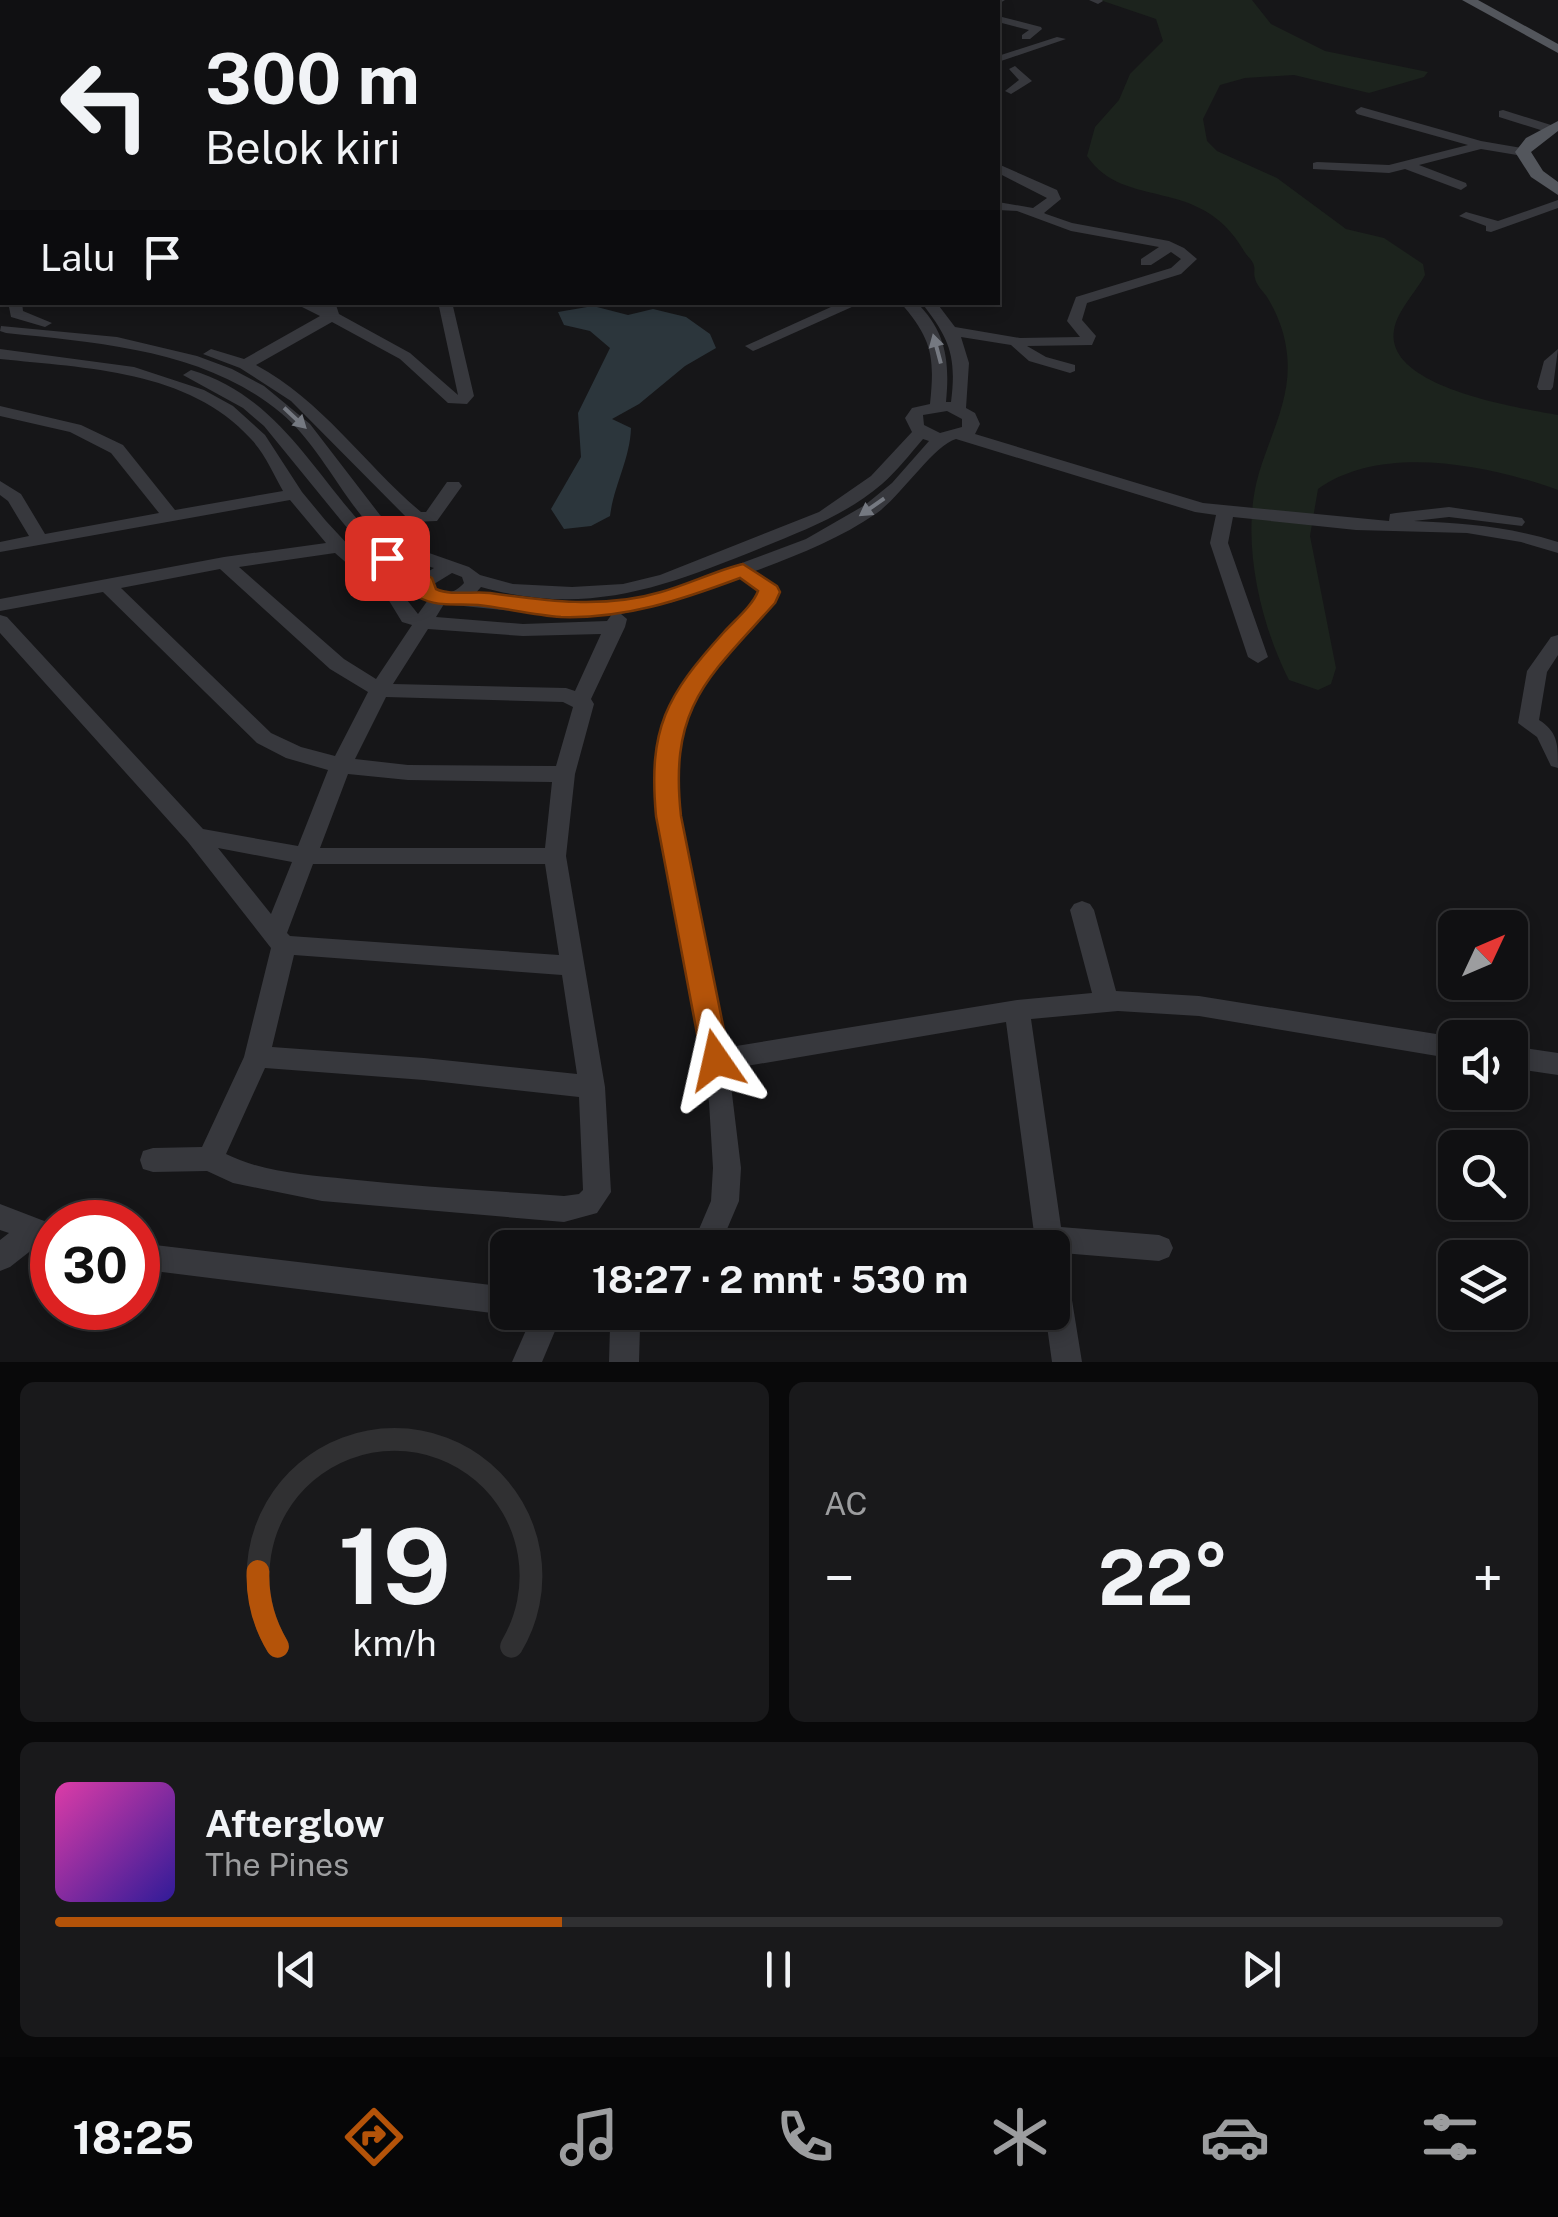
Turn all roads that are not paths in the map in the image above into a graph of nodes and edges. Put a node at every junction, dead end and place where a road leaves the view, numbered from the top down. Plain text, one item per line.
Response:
1 (1468, 0) edge
2 (1000, 19) edge
3 (1026, 36) dead end
4 (1061, 39) dead end
5 (1558, 49) edge
6 (1000, 58) edge
7 (1015, 69) dead end
8 (1004, 89) edge
9 (1028, 96) dead end
10 (1361, 111) dead end
11 (1503, 114) dead end
12 (1554, 127) edge
13 (1488, 146) junction
14 (1523, 152) junction
15 (1404, 163) junction
16 (1317, 166) dead end
17 (1000, 169) edge
18 (1461, 186) dead end
19 (1558, 190) edge
20 (1558, 204) edge
21 (1000, 206) edge
22 (1036, 212) junction
23 (1466, 216) dead end
24 (1169, 247) junction
25 (1146, 262) dead end
26 (447, 305) edge
27 (849, 305) edge
28 (909, 305) edge
29 (930, 305) edge
30 (330, 309) edge
31 (5, 323) edge
32 (952, 331) junction
33 (1019, 342) junction
34 (753, 346) dead end
35 (0, 354) edge
36 (1558, 354) edge
37 (245, 365) junction
38 (1070, 368) dead end
39 (1545, 388) dead end
40 (938, 406) junction
41 (958, 409) junction
42 (0, 411) edge
43 (967, 430) junction
44 (921, 432) junction
45 (940, 438) junction
46 (453, 486) dead end
47 (294, 494) junction
48 (5, 496) edge
49 (1226, 510) junction
50 (170, 515) junction
51 (1375, 524) junction
52 (1558, 534) edge
53 (40, 539) junction
54 (0, 547) edge
55 (338, 547) junction
56 (1558, 548) edge
57 (224, 563) junction
58 (446, 569) junction
59 (743, 570) junction
60 (473, 578) junction
61 (424, 582) junction
62 (108, 586) junction
63 (447, 599) junction
64 (0, 606) edge
65 (618, 618) junction
66 (0, 621) edge
67 (421, 627) junction
68 (1558, 641) edge
69 (1258, 657) dead end
70 (379, 690) junction
71 (581, 700) junction
72 (1558, 762) edge
73 (340, 768) junction
74 (564, 774) junction
75 (196, 836) junction
76 (307, 856) junction
77 (555, 856) junction
78 (1082, 910) dead end
79 (279, 940) junction
80 (574, 966) junction
81 (1106, 1001) junction
82 (1016, 1010) junction
83 (1438, 1045) edge
84 (257, 1057) junction
85 (716, 1060) junction
86 (1528, 1060) edge
87 (1558, 1064) edge
88 (592, 1087) junction
89 (153, 1160) dead end
90 (210, 1160) junction
91 (0, 1217) edge
92 (30, 1229) edge
93 (713, 1230) edge
94 (1048, 1230) edge
95 (30, 1241) edge
96 (1160, 1248) dead end
97 (1070, 1250) edge
98 (0, 1258) edge
99 (160, 1259) edge
100 (490, 1300) edge
101 (541, 1330) edge
102 (625, 1330) edge
103 (1062, 1330) edge
104 (528, 1362) edge
105 (624, 1362) edge
106 (1067, 1362) edge

1 - 5 main road
2 - 3 street
4 - 6 street
7 - 8 street
8 - 9 street
10 - 13 street
11 - 12 street
12 - 14 main road
13 - 14 street
13 - 15 street
14 - 19 main road
15 - 16 street
15 - 18 street
17 - 22 street
20 - 23 street
21 - 22 street
22 - 24 street
24 - 25 street
24 - 33 street
26 - 30 street
27 - 34 street
40 -> 28 street
29 - 32 street
30 - 37 street
31 - 37 street
31 -> 58 street
31 - 61 street
32 - 33 street
32 - 41 street
33 - 38 street
35 - 47 street
36 - 39 street
37 - 46 street
40 - 41 street
40 - 44 street
41 - 43 street
42 - 50 street
43 - 45 street
43 - 49 street
44 - 45 street
44 - 60 street
45 -> 59 street
47 - 50 street
47 - 55 street
48 - 53 street
49 - 51 street
49 - 69 street
50 - 53 street
51 - 52 street
51 - 56 street
53 - 54 street
55 - 57 street
55 - 67 street
57 - 62 street
57 - 70 street
58 - 60 street
58 - 61 street
59 - 65 street
59 - 85 street
60 - 63 street
61 - 63 street
62 - 64 street
62 - 73 street
63 - 65 street
63 - 67 street
65 - 67 street
65 - 71 street
66 - 75 street
67 - 70 street
68 - 72 street
70 - 71 street
70 - 73 street
71 - 74 street
73 - 74 street
73 - 76 street
74 - 77 street
75 - 76 street
75 - 79 street
76 - 77 street
76 - 79 street
77 - 80 street
78 - 81 street
79 - 80 street
79 - 84 street
80 - 88 street
81 - 82 street
81 - 83 street
82 - 85 street
82 - 94 street
84 - 88 street
84 - 90 street
85 - 93 street
86 - 87 street
88 - 90 street
89 - 90 street
91 - 92 street
95 - 98 street
96 - 97 street
99 - 100 street
101 - 104 street
102 - 105 street
103 - 106 street

